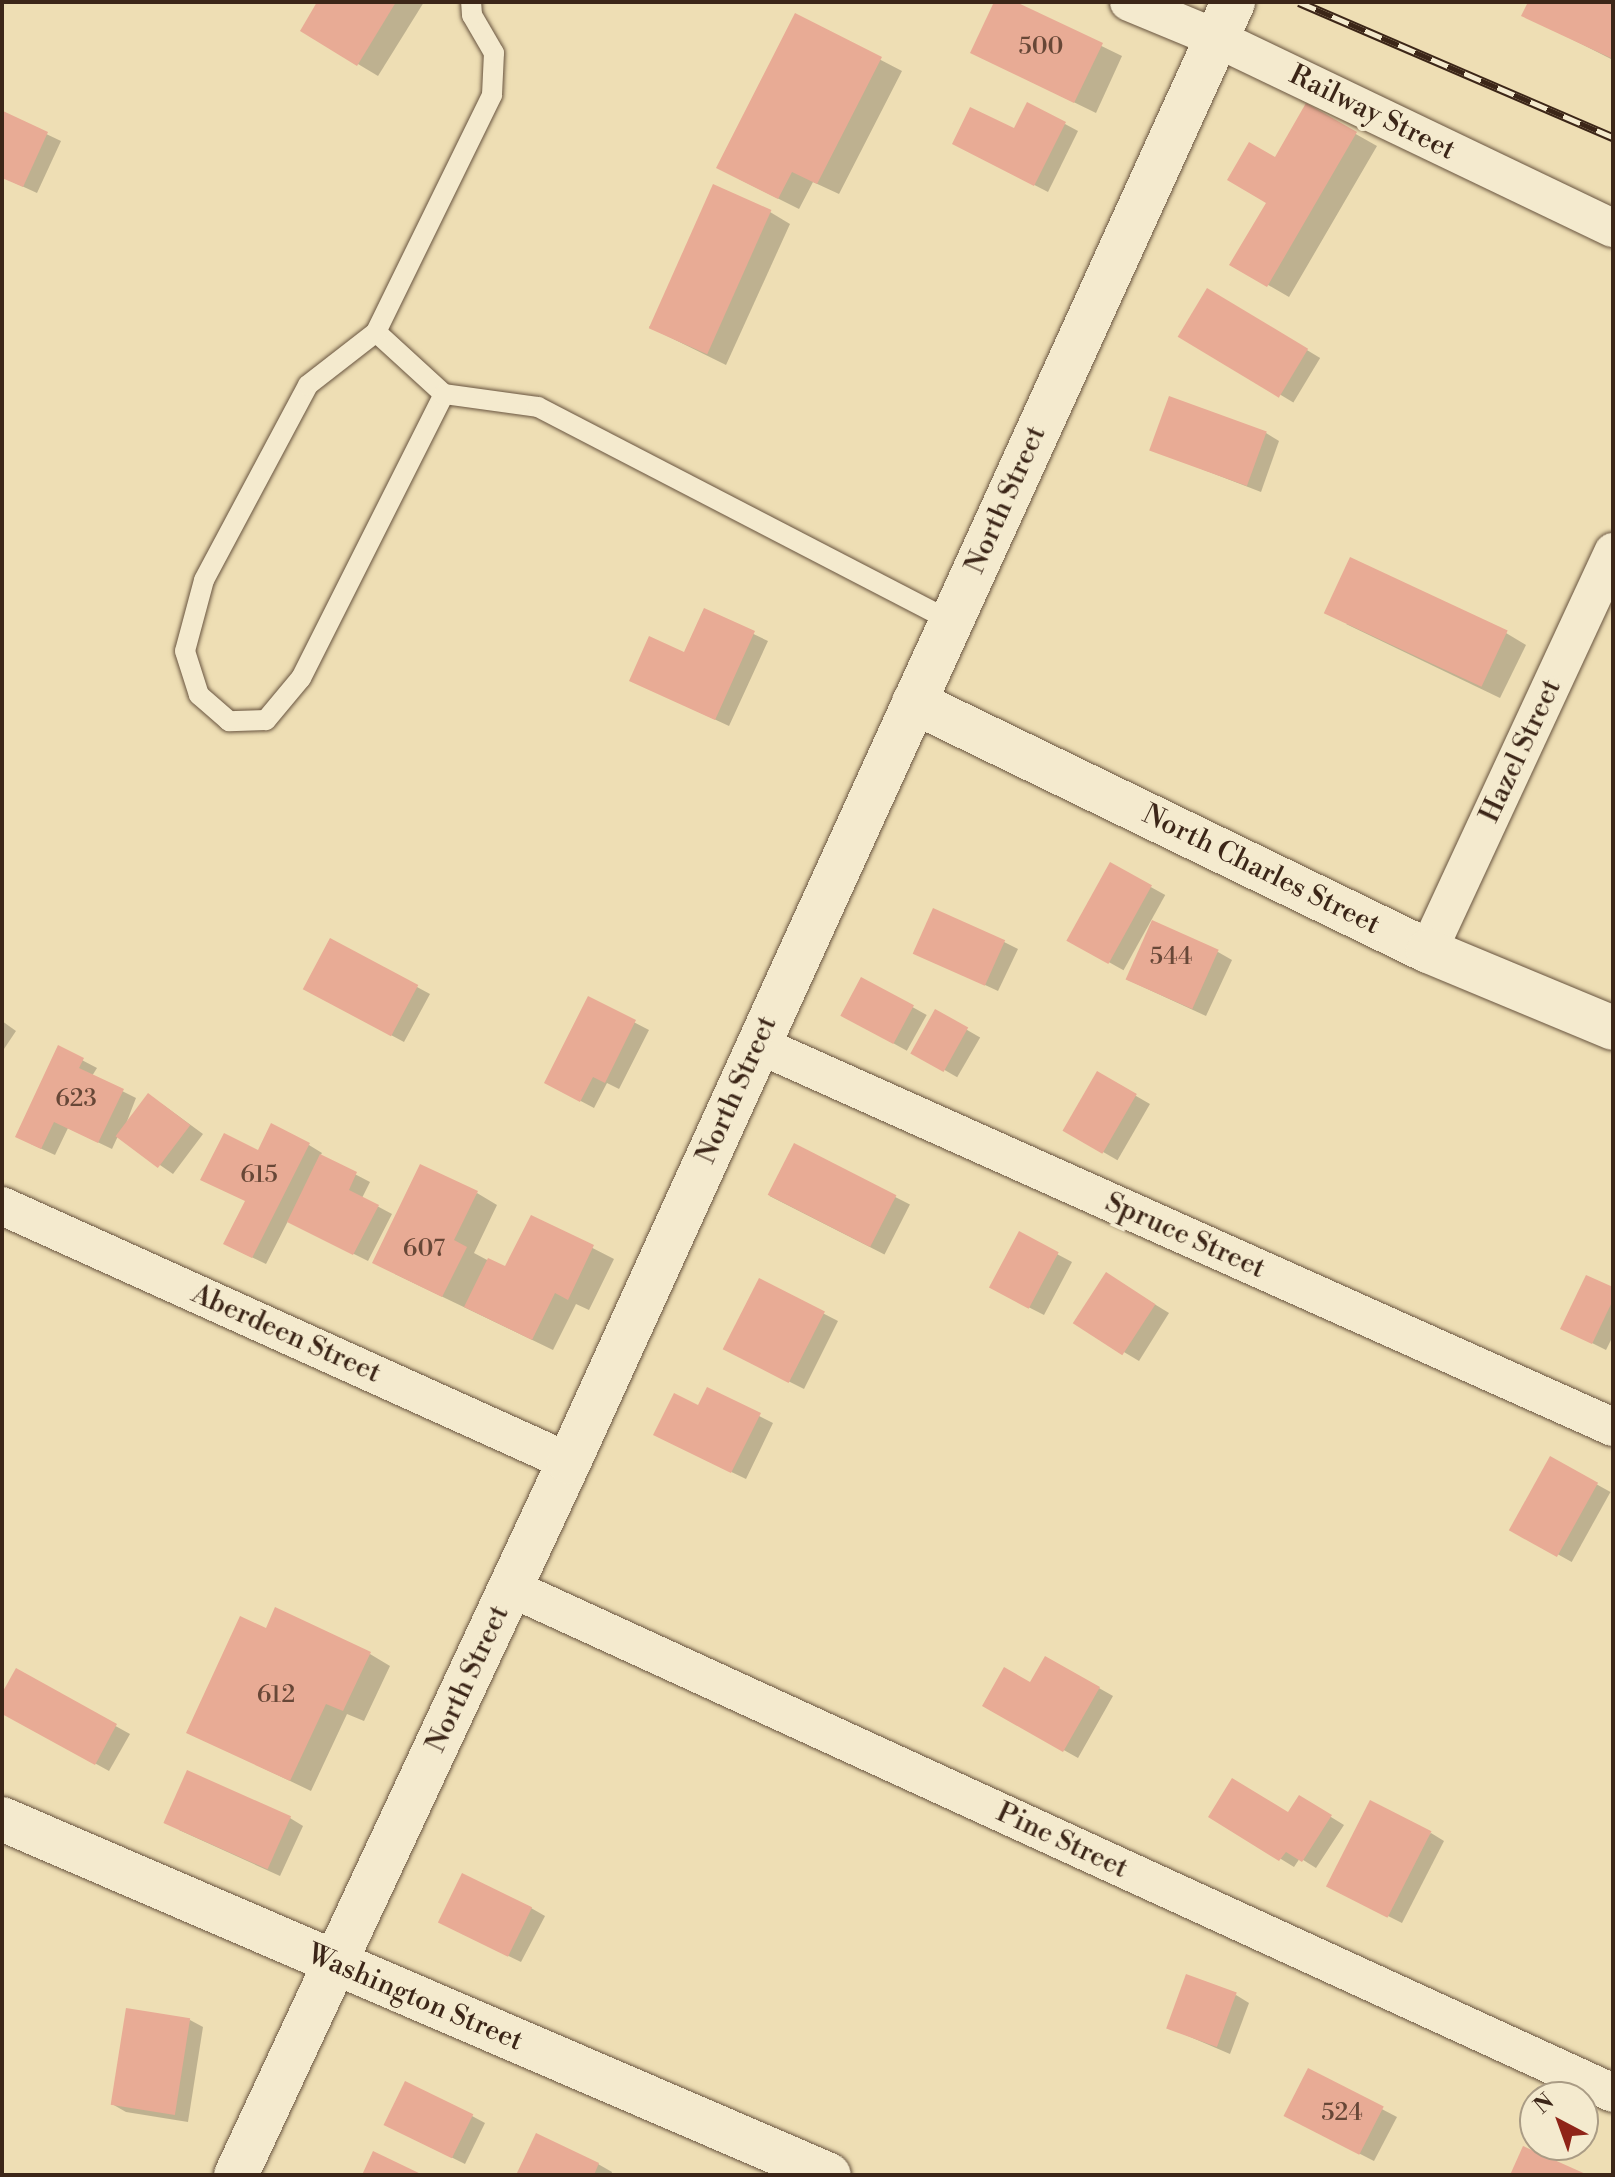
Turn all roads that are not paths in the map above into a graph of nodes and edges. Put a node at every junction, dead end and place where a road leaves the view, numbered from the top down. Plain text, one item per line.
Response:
1 (471, 2) edge
2 (1129, 2) edge
3 (1224, 20) edge
4 (1613, 228) edge
5 (376, 332) junction
6 (444, 394) junction
7 (1613, 552) edge
8 (951, 621) junction
9 (914, 702) junction
10 (1428, 951) junction
11 (1613, 1028) edge
12 (757, 1044) junction
13 (2, 1206) edge
14 (1613, 1427) edge
15 (569, 1462) junction
16 (511, 1588) junction
17 (2, 1819) edge
18 (333, 1963) junction
19 (1613, 2093) edge
20 (236, 2175) edge
21 (829, 2175) edge

1 - 5 lane
2 - 3 street, Railway Street
3 - 4 street, Railway Street
3 - 8 street, North Street
5 - 6 lane
5 - 6 lane
6 - 8 lane
7 - 10 street, Hazel Street
8 - 9 street, North Street
9 - 10 street, North Charles Street
9 - 12 street, North Street
10 - 11 street, North Charles Street
12 - 14 street, Spruce Street
12 - 15 street, North Street
13 - 15 street, Aberdeen Street
15 - 16 street, North Street
16 - 18 street, North Street
16 - 19 street, Pine Street
17 - 18 street, Washington Street
18 - 20 street, North Street
18 - 21 street, Washington Street

